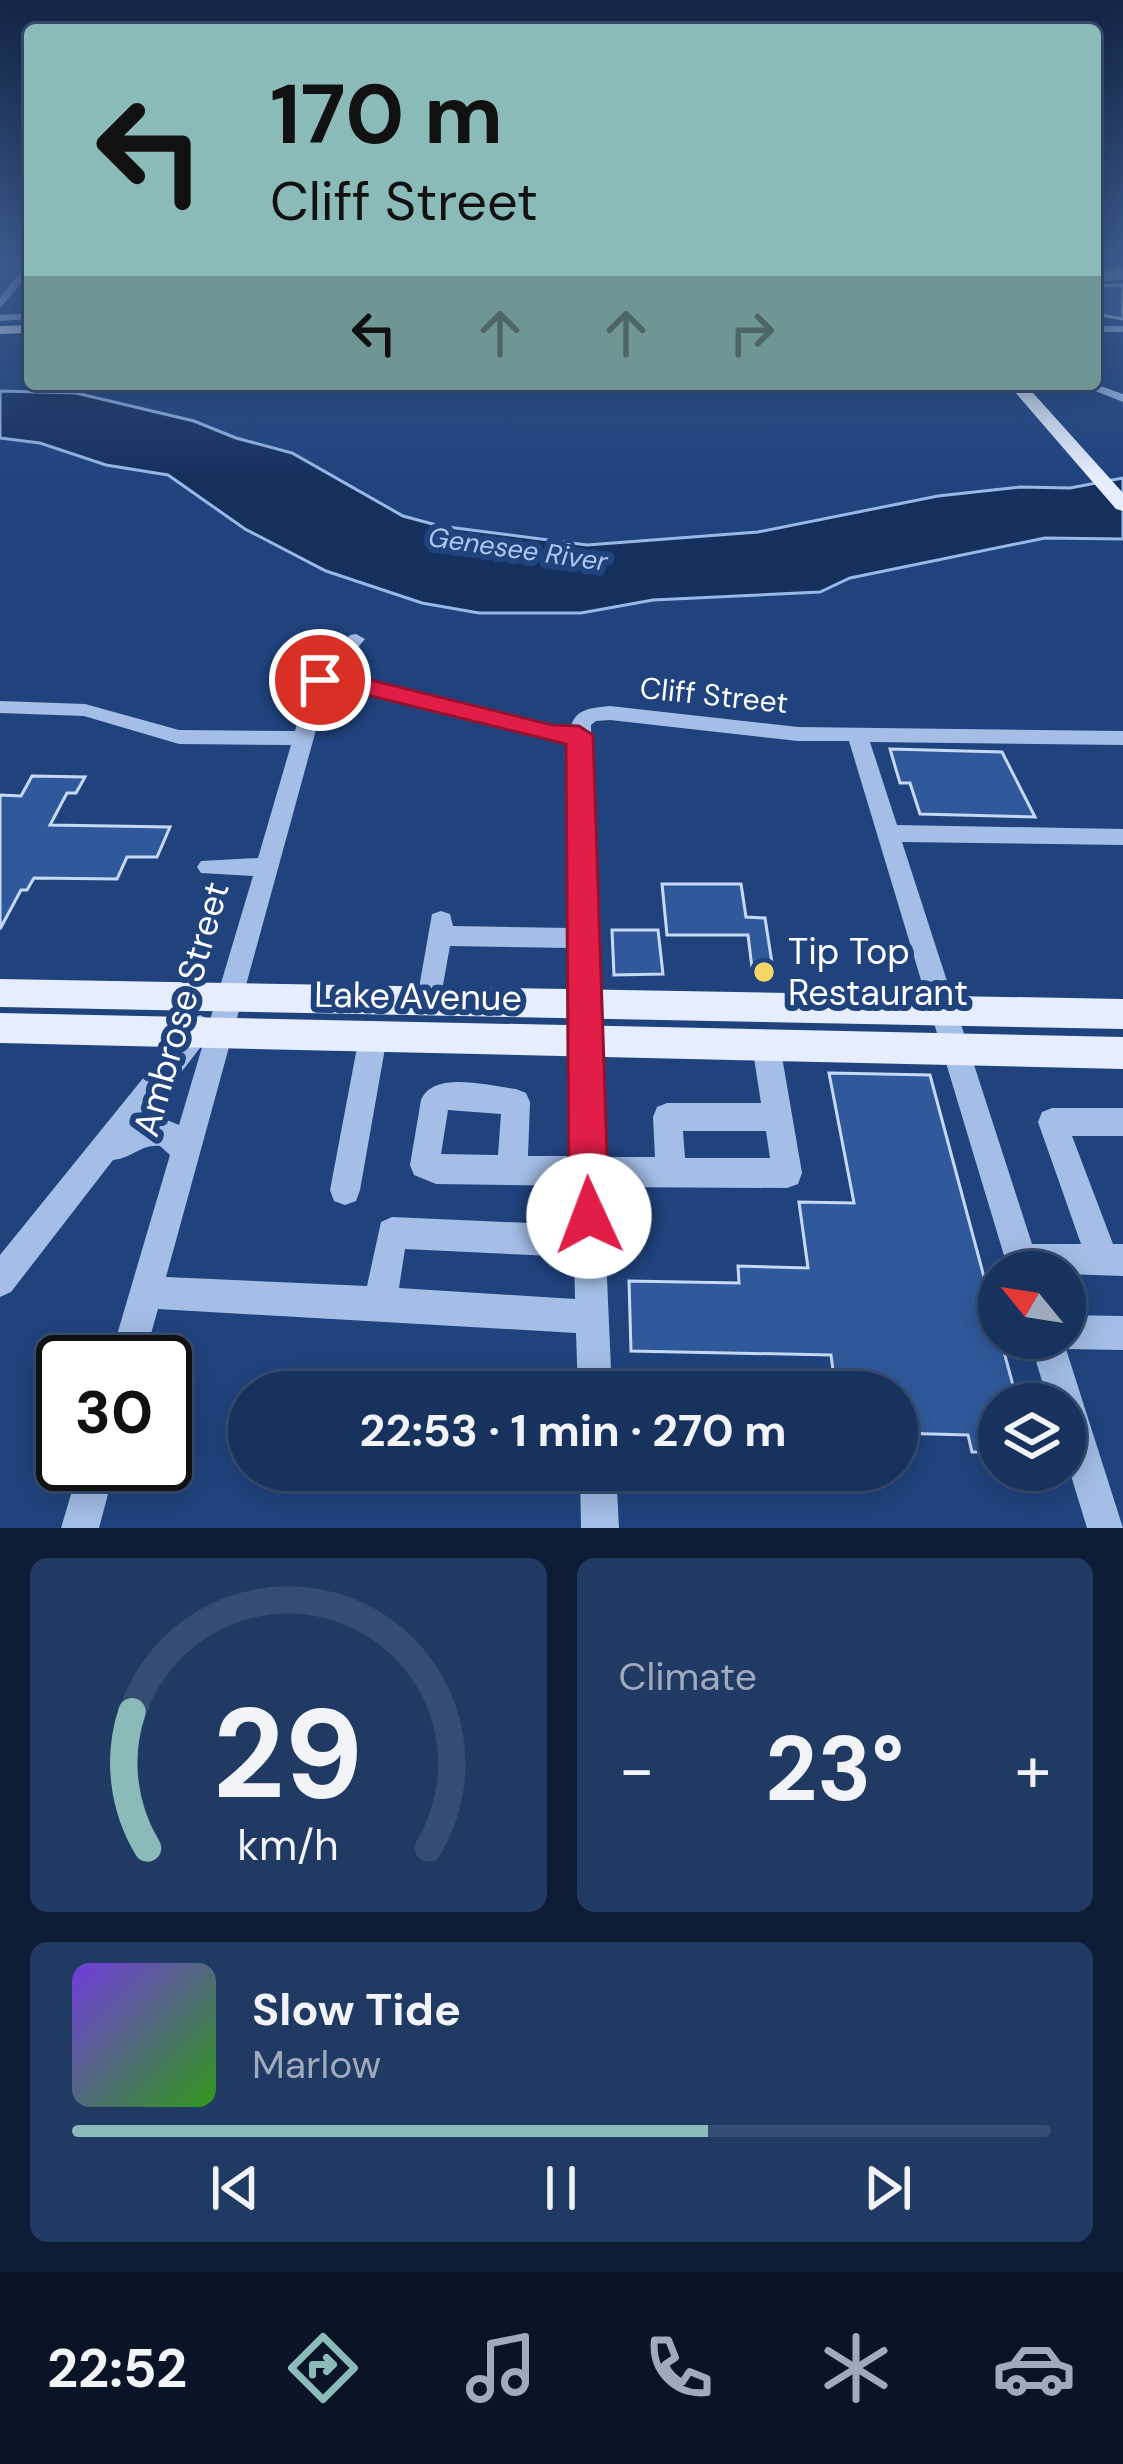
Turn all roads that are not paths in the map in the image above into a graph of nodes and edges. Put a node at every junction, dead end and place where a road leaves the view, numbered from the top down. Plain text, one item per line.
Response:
1 (1021, 390) edge
2 (1123, 505) edge
3 (356, 639) dead end
4 (320, 680) junction
5 (0, 707) edge
6 (579, 735) junction
7 (858, 736) junction
8 (303, 738) junction
9 (1123, 738) edge
10 (887, 833) junction
11 (1123, 837) edge
12 (209, 867) dead end
13 (266, 867) junction
14 (582, 938) junction
15 (0, 993) edge
16 (228, 995) junction
17 (430, 999) junction
18 (582, 1003) junction
19 (940, 1009) junction
20 (1123, 1013) edge
21 (0, 1028) edge
22 (206, 1034) junction
23 (374, 1037) junction
24 (583, 1042) junction
25 (766, 1045) junction
26 (953, 1048) junction
27 (1123, 1053) edge
28 (778, 1117) junction
29 (1123, 1122) edge
30 (184, 1152) junction
31 (512, 1171) dead end
32 (587, 1172) junction
33 (671, 1173) junction
34 (82, 1182) junction
35 (345, 1190) dead end
36 (590, 1242) junction
37 (1018, 1251) edge
38 (1113, 1260) edge
39 (0, 1281) edge
40 (146, 1292) junction
41 (380, 1303) junction
42 (593, 1318) junction
43 (1086, 1332) edge
44 (1123, 1333) edge
45 (134, 1335) edge
46 (1053, 1359) edge
47 (595, 1371) edge
48 (90, 1491) edge
49 (599, 1491) edge
50 (80, 1528) edge
51 (600, 1528) edge
52 (1106, 1528) edge

1 - 2 main road
3 - 4 street
4 - 6 street
4 - 8 street, Ambrose Street
5 - 8 street
6 - 7 street, Cliff Street
6 - 14 street
7 - 9 street, Cliff Street
7 - 10 street
8 - 13 street, Ambrose Street
10 - 11 street
10 - 19 street
12 - 13 street
13 - 16 street, Ambrose Street
14 - 17 street
14 - 18 street
15 - 16 main road, Lake Avenue
16 - 17 main road, Lake Avenue
16 - 22 street, Ambrose Street
17 - 18 main road, Lake Avenue
18 - 19 main road, Lake Avenue
18 - 24 street
19 - 20 main road, Lake Avenue
19 - 26 street
21 - 22 main road, Lake Avenue
22 - 23 main road, Lake Avenue
22 - 30 street, Ambrose Street
22 - 34 street
23 - 24 main road, Lake Avenue
23 - 35 street
24 - 25 main road, Lake Avenue
24 - 32 street
25 - 26 main road, Lake Avenue
25 - 28 street
26 - 27 main road, Lake Avenue
26 - 37 street
28 - 33 street
28 - 33 street
29 - 38 street
30 - 34 street
30 - 40 street, Ambrose Street
31 - 32 street
32 - 33 street
32 - 36 street
34 - 39 street
36 - 41 street
36 - 42 street
40 - 41 street
40 - 45 street, Ambrose Street
41 - 42 street
42 - 47 street
43 - 44 street
46 - 52 street
48 - 50 street
49 - 51 street

